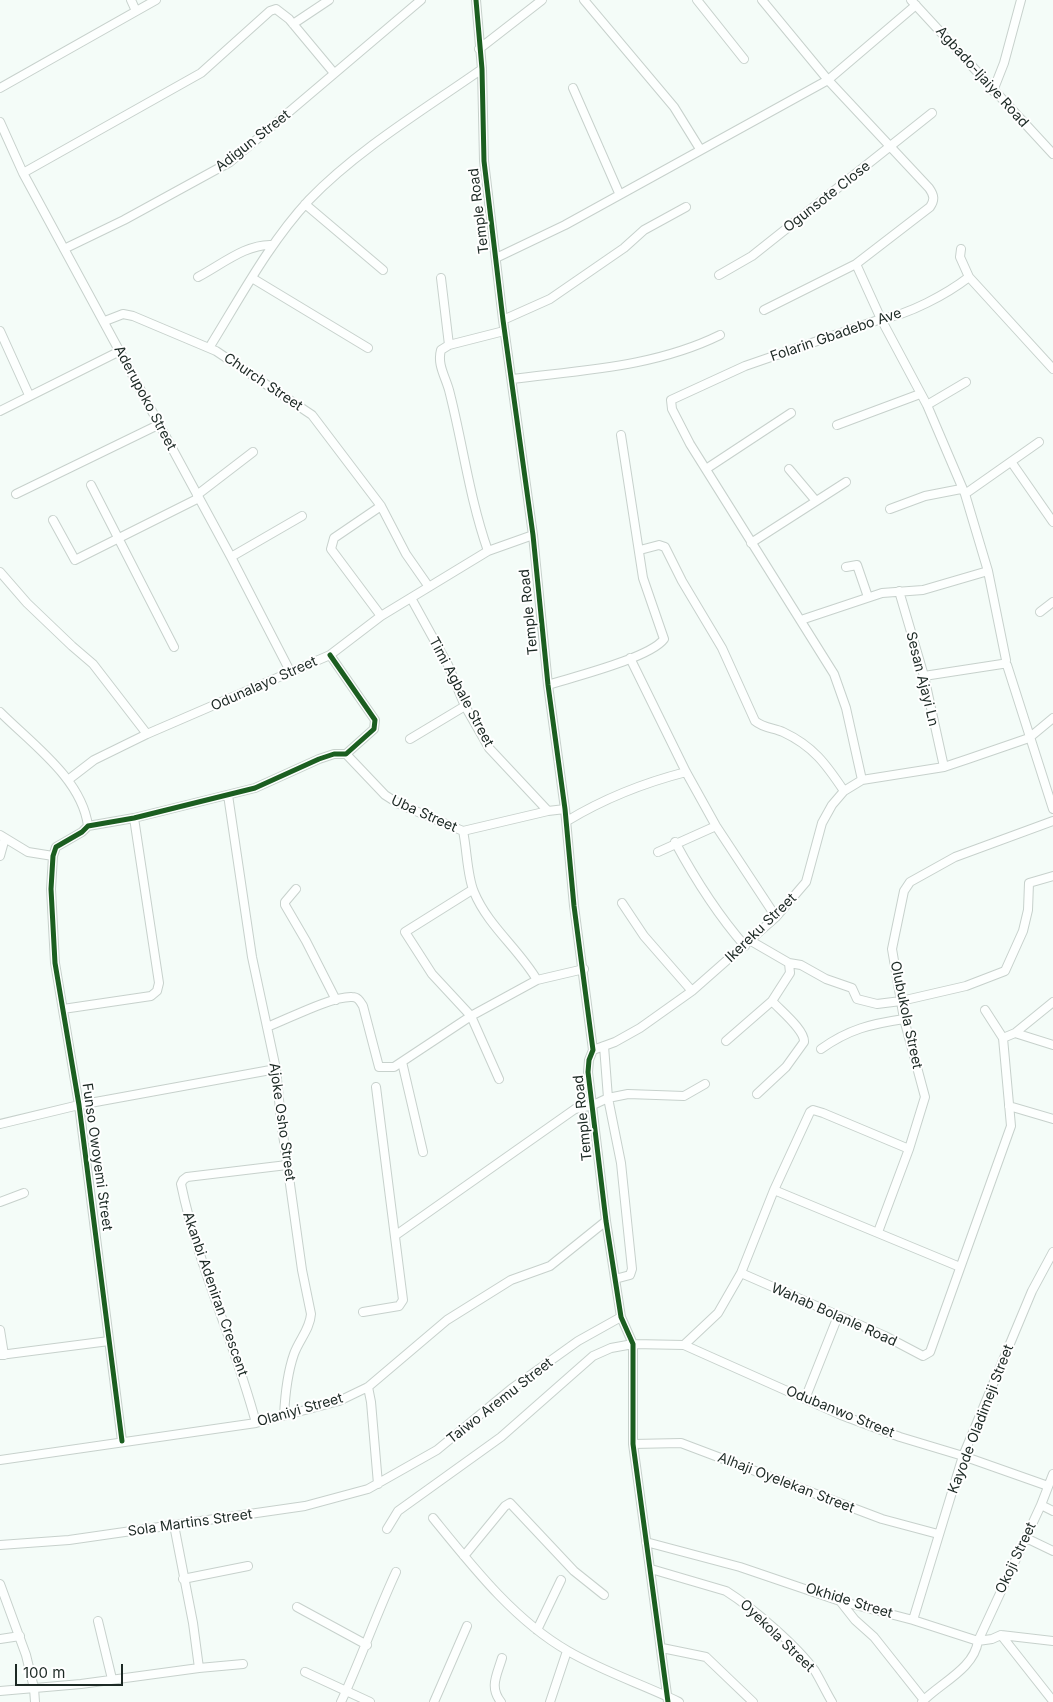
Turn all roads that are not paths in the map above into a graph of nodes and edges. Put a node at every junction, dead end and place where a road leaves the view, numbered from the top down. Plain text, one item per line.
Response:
1 (131, 0) edge
2 (156, 0) edge
3 (329, 0) edge
4 (421, 0) edge
5 (476, 0) edge
6 (542, 0) edge
7 (584, 0) edge
8 (697, 0) edge
9 (762, 0) edge
10 (1021, 0) edge
11 (913, 3) edge
12 (136, 11) junction
13 (293, 24) junction
14 (479, 49) junction
15 (744, 58) dead end
16 (482, 69) junction
17 (334, 73) junction
18 (828, 80) junction
19 (0, 88) edge
20 (573, 88) dead end
21 (993, 91) junction
22 (932, 113) dead end
23 (0, 122) edge
24 (891, 147) junction
25 (700, 150) junction
26 (1053, 154) edge
27 (24, 173) junction
28 (619, 193) junction
29 (305, 204) junction
30 (686, 206) dead end
31 (273, 246) junction
32 (64, 249) junction
33 (962, 249) dead end
34 (496, 258) junction
35 (856, 264) junction
36 (383, 270) dead end
37 (719, 275) dead end
38 (198, 277) dead end
39 (969, 277) junction
40 (252, 278) junction
41 (441, 278) dead end
42 (764, 310) dead end
43 (503, 320) junction
44 (881, 320) junction
45 (105, 322) junction
46 (0, 331) edge
47 (504, 331) junction
48 (720, 335) dead end
49 (449, 345) junction
50 (209, 348) junction
51 (368, 348) dead end
52 (120, 351) junction
53 (1053, 369) edge
54 (512, 379) junction
55 (966, 382) dead end
56 (920, 394) junction
57 (28, 395) junction
58 (927, 405) junction
59 (0, 411) edge
60 (791, 413) dead end
61 (837, 425) dead end
62 (158, 426) junction
63 (621, 435) dead end
64 (1038, 442) dead end
65 (253, 452) dead end
66 (1012, 462) junction
67 (706, 469) junction
68 (790, 469) dead end
69 (846, 482) dead end
70 (91, 485) dead end
71 (963, 491) junction
72 (16, 494) dead end
73 (198, 497) junction
74 (816, 501) junction
75 (381, 506) junction
76 (890, 509) dead end
77 (302, 516) dead end
78 (53, 520) dead end
79 (1053, 522) edge
80 (533, 535) junction
81 (119, 540) junction
82 (751, 543) junction
83 (640, 550) junction
84 (488, 551) junction
85 (231, 557) junction
86 (846, 567) dead end
87 (988, 571) junction
88 (0, 572) edge
89 (429, 587) junction
90 (899, 592) junction
91 (868, 597) junction
92 (411, 598) junction
93 (1053, 602) edge
94 (1040, 612) dead end
95 (382, 616) junction
96 (801, 620) junction
97 (174, 647) dead end
98 (330, 655) junction
99 (630, 658) junction
100 (1005, 663) junction
101 (291, 673) junction
102 (924, 676) junction
103 (548, 685) junction
104 (465, 706) junction
105 (0, 712) edge
106 (1053, 718) edge
107 (147, 734) junction
108 (1029, 738) junction
109 (410, 739) dead end
110 (346, 754) junction
111 (944, 767) junction
112 (686, 772) junction
113 (68, 780) junction
114 (862, 780) junction
115 (844, 791) junction
116 (228, 795) junction
117 (565, 809) junction
118 (1053, 809) edge
119 (548, 811) junction
120 (134, 818) junction
121 (566, 821) junction
122 (1053, 821) edge
123 (88, 826) junction
124 (716, 826) junction
125 (463, 831) junction
126 (3, 836) edge
127 (676, 842) junction
128 (658, 852) dead end
129 (0, 856) edge
130 (53, 856) junction
131 (1053, 876) edge
132 (296, 889) dead end
133 (472, 890) junction
134 (622, 903) dead end
135 (776, 917) junction
136 (748, 944) junction
137 (789, 963) junction
138 (584, 968) junction
139 (537, 980) junction
140 (692, 991) junction
141 (336, 1000) junction
142 (772, 1001) junction
143 (1053, 1002) edge
144 (63, 1009) junction
145 (902, 1010) junction
146 (985, 1010) dead end
147 (471, 1016) junction
148 (267, 1027) junction
149 (1015, 1033) junction
150 (1003, 1038) junction
151 (726, 1041) dead end
152 (1053, 1045) edge
153 (604, 1046) junction
154 (821, 1049) dead end
155 (593, 1050) junction
156 (402, 1062) junction
157 (276, 1069) junction
158 (499, 1079) dead end
159 (705, 1084) dead end
160 (376, 1087) dead end
161 (757, 1094) dead end
162 (608, 1098) junction
163 (79, 1105) junction
164 (593, 1105) junction
165 (1009, 1106) junction
166 (1053, 1119) edge
167 (0, 1124) edge
168 (909, 1149) junction
169 (423, 1152) dead end
170 (287, 1165) junction
171 (774, 1190) junction
172 (24, 1193) dead end
173 (0, 1202) edge
174 (606, 1221) junction
175 (878, 1232) junction
176 (396, 1235) junction
177 (1053, 1252) edge
178 (960, 1267) junction
179 (741, 1273) junction
180 (615, 1279) junction
181 (364, 1312) dead end
182 (838, 1316) junction
183 (622, 1318) junction
184 (0, 1330) edge
185 (109, 1341) junction
186 (632, 1341) junction
187 (684, 1345) junction
188 (2, 1355) edge
189 (368, 1387) junction
190 (805, 1399) junction
191 (284, 1416) junction
192 (256, 1424) junction
193 (122, 1441) junction
194 (632, 1444) junction
195 (963, 1456) junction
196 (0, 1460) edge
197 (1053, 1474) edge
198 (378, 1484) junction
199 (1048, 1486) junction
200 (1041, 1505) junction
201 (1053, 1511) edge
202 (433, 1518) dead end
203 (174, 1525) junction
204 (387, 1529) dead end
205 (938, 1534) junction
206 (1026, 1538) junction
207 (646, 1542) junction
208 (0, 1545) edge
209 (1053, 1551) edge
210 (464, 1556) junction
211 (248, 1566) dead end
212 (651, 1569) junction
213 (396, 1572) dead end
214 (183, 1579) junction
215 (561, 1580) dead end
216 (0, 1584) edge
217 (604, 1595) dead end
218 (840, 1601) junction
219 (297, 1607) dead end
220 (98, 1620) dead end
221 (913, 1620) junction
222 (467, 1626) dead end
223 (537, 1630) junction
224 (1001, 1635) junction
225 (20, 1636) junction
226 (0, 1639) edge
227 (978, 1641) junction
228 (1053, 1641) edge
229 (367, 1645) junction
230 (662, 1648) junction
231 (568, 1651) junction
232 (502, 1658) dead end
233 (243, 1664) dead end
234 (198, 1668) junction
235 (305, 1672) dead end
236 (112, 1679) junction
237 (34, 1688) junction
238 (0, 1690) edge
239 (346, 1691) junction
240 (668, 1699) edge
241 (923, 1701) edge
242 (1053, 1701) edge
243 (35, 1702) edge
244 (341, 1702) edge
245 (370, 1702) edge
246 (434, 1702) edge
247 (501, 1702) edge
248 (550, 1702) edge
249 (679, 1702) edge
250 (753, 1702) edge
251 (832, 1702) edge

1 - 12 street
2 - 12 street
3 - 13 street
4 - 17 street, Adigun Street
5 - 14 street, Temple Road
6 - 14 street
7 - 25 street
8 - 15 street
9 - 18 street
10 - 21 street
11 - 18 street
11 - 21 street, Agbado-Ijaiye Road
12 - 19 street
13 - 17 street
13 - 27 street
14 - 16 street, Temple Road
16 - 29 street
16 - 34 street, Temple Road
17 - 32 street, Adigun Street
18 - 24 street
18 - 25 street
20 - 28 street
21 - 26 street, Agbado-Ijaiye Road
22 - 24 street, Ogunsote Close
23 - 27 street, Aderupoko Street
24 - 35 street
24 - 37 street, Ogunsote Close
25 - 28 street
27 - 32 street, Aderupoko Street
28 - 34 street
29 - 31 street
29 - 36 street
30 - 43 street
31 - 38 street
31 - 40 street
32 - 45 street, Aderupoko Street
33 - 39 street
34 - 43 street, Temple Road
35 - 42 street
35 - 44 street
39 - 44 street, Folarin Gbadebo Ave
39 - 53 street
40 - 50 street
40 - 51 street
41 - 49 street
43 - 47 street, Temple Road
44 - 56 street
44 - 67 street, Folarin Gbadebo Ave
45 - 50 street, Church Street
45 - 52 street, Aderupoko Street
46 - 57 street
47 - 49 street
47 - 54 street, Temple Road
48 - 54 street
49 - 84 street
50 - 75 street, Church Street
52 - 57 street
52 - 62 street, Aderupoko Street
54 - 80 street, Temple Road
55 - 58 street
56 - 58 street
56 - 61 street
57 - 59 street
58 - 71 street
60 - 67 street
62 - 72 street
62 - 73 street, Aderupoko Street
63 - 83 street
64 - 66 street
65 - 73 street
66 - 71 street
66 - 79 street
67 - 82 street
68 - 74 street
69 - 74 street
70 - 81 street
71 - 76 street
71 - 87 street
73 - 81 street
73 - 85 street, Aderupoko Street
74 - 82 street
75 - 89 street, Church Street
75 - 95 street
77 - 85 street
78 - 81 street
80 - 84 street, Odunalayo Street
80 - 103 street, Temple Road
81 - 97 street
82 - 96 street
83 - 99 street
83 - 115 street
84 - 89 street, Odunalayo Street
85 - 101 street, Aderupoko Street
86 - 91 street
87 - 90 street
87 - 100 street
88 - 107 street
89 - 92 street, Odunalayo Street
90 - 91 street
90 - 102 street, Sesan Ajayi Ln
91 - 96 street
92 - 95 street, Odunalayo Street
92 - 104 street, Timi Agbale Street
93 - 94 street
95 - 98 street, Odunalayo Street
96 - 114 street
98 - 101 street, Odunalayo Street
98 - 110 street
99 - 103 street
99 - 112 street
100 - 102 street
100 - 108 street
101 - 107 street, Odunalayo Street
102 - 111 street, Sesan Ajayi Ln
103 - 117 street, Temple Road
104 - 109 street
104 - 119 street, Timi Agbale Street
105 - 113 street
106 - 108 street, Ikereku Street
107 - 113 street, Odunalayo Street
108 - 111 street, Ikereku Street
108 - 118 street
110 - 116 street
110 - 125 street, Uba Street
111 - 114 street, Ikereku Street
112 - 121 street
112 - 124 street
113 - 123 street
114 - 115 street, Ikereku Street
115 - 135 street, Ikereku Street
116 - 120 street
116 - 148 street, Ajoke Osho Street
117 - 119 street
117 - 121 street, Temple Road
119 - 125 street, Uba Street
120 - 123 street
120 - 144 street
121 - 138 street, Temple Road
122 - 145 street, Olubukola Street
123 - 130 street, Funso Owoyemi Street
124 - 127 street
124 - 135 street
125 - 133 street
126 - 129 street
126 - 130 street
127 - 128 street
127 - 136 street
130 - 144 street, Funso Owoyemi Street
131 - 145 street
132 - 141 street
133 - 139 street
133 - 147 street
134 - 140 street
135 - 136 street, Ikereku Street
136 - 137 street
136 - 140 street, Ikereku Street
137 - 142 street
137 - 145 street
138 - 139 street
138 - 155 street, Temple Road
139 - 147 street
140 - 153 street, Ikereku Street
141 - 148 street
141 - 156 street
142 - 151 street
142 - 161 street
143 - 149 street
144 - 163 street, Funso Owoyemi Street
145 - 154 street
145 - 168 street, Olubukola Street
146 - 150 street
147 - 156 street
147 - 158 street
148 - 157 street, Ajoke Osho Street
149 - 150 street
149 - 152 street
150 - 165 street
153 - 155 street, Ikereku Street
153 - 162 street
155 - 164 street, Temple Road
156 - 169 street
157 - 163 street
157 - 170 street, Ajoke Osho Street
159 - 162 street
160 - 176 street
162 - 164 street
162 - 180 street
163 - 167 street
163 - 185 street, Funso Owoyemi Street
164 - 174 street, Temple Road
164 - 176 street
165 - 166 street
165 - 178 street
168 - 171 street
168 - 175 street
170 - 191 street, Ajoke Osho Street
170 - 192 street, Akanbi Adeniran Crescent
171 - 175 street
171 - 179 street
172 - 173 street
174 - 180 street, Temple Road
174 - 189 street, Olaniyi Street
175 - 178 street
176 - 181 street
177 - 195 street, Kayode Oladimeji Street
178 - 182 street, Wahab Bolanle Road
179 - 182 street, Wahab Bolanle Road
179 - 187 street
180 - 183 street, Temple Road
182 - 190 street
183 - 186 street, Temple Road
183 - 198 street, Taiwo Aremu Street
184 - 188 street
185 - 188 street
185 - 193 street, Funso Owoyemi Street
186 - 187 street, Odubanwo Street
186 - 194 street
186 - 204 street, Odubanwo Street
187 - 190 street, Odubanwo Street
189 - 191 street, Olaniyi Street
189 - 198 street
190 - 195 street, Odubanwo Street
191 - 192 street, Olaniyi Street
192 - 193 street, Olaniyi Street
193 - 196 street, Olaniyi Street
194 - 205 street, Alhaji Oyelekan Street
194 - 207 street
195 - 199 street, Odubanwo Street
195 - 205 street, Kayode Oladimeji Street
197 - 199 street, Okoji Street
198 - 203 street, Sola Martins Street
199 - 200 street, Okoji Street
200 - 201 street
200 - 206 street, Okoji Street
202 - 210 street
203 - 208 street, Sola Martins Street
203 - 214 street
205 - 221 street, Kayode Oladimeji Street
206 - 209 street
206 - 227 street, Okoji Street
207 - 212 street
207 - 218 street, Okhide Street
210 - 217 street
210 - 223 street
211 - 214 street
212 - 230 street
212 - 251 street, Oyekola Street
213 - 229 street
214 - 234 street
215 - 223 street
216 - 225 street
218 - 221 street, Okhide Street
218 - 241 street
219 - 229 street
220 - 236 street
221 - 227 street, Okhide Street
222 - 246 street
223 - 231 street
224 - 227 street
224 - 228 street
224 - 242 street
225 - 226 street
225 - 237 street
227 - 241 street, Okoji Street
229 - 239 street
230 - 240 street
230 - 250 street
231 - 240 street
231 - 248 street
232 - 247 street
233 - 234 street
234 - 236 street
235 - 239 street
236 - 237 street
237 - 238 street
237 - 243 street
239 - 244 street
239 - 245 street
240 - 249 street

